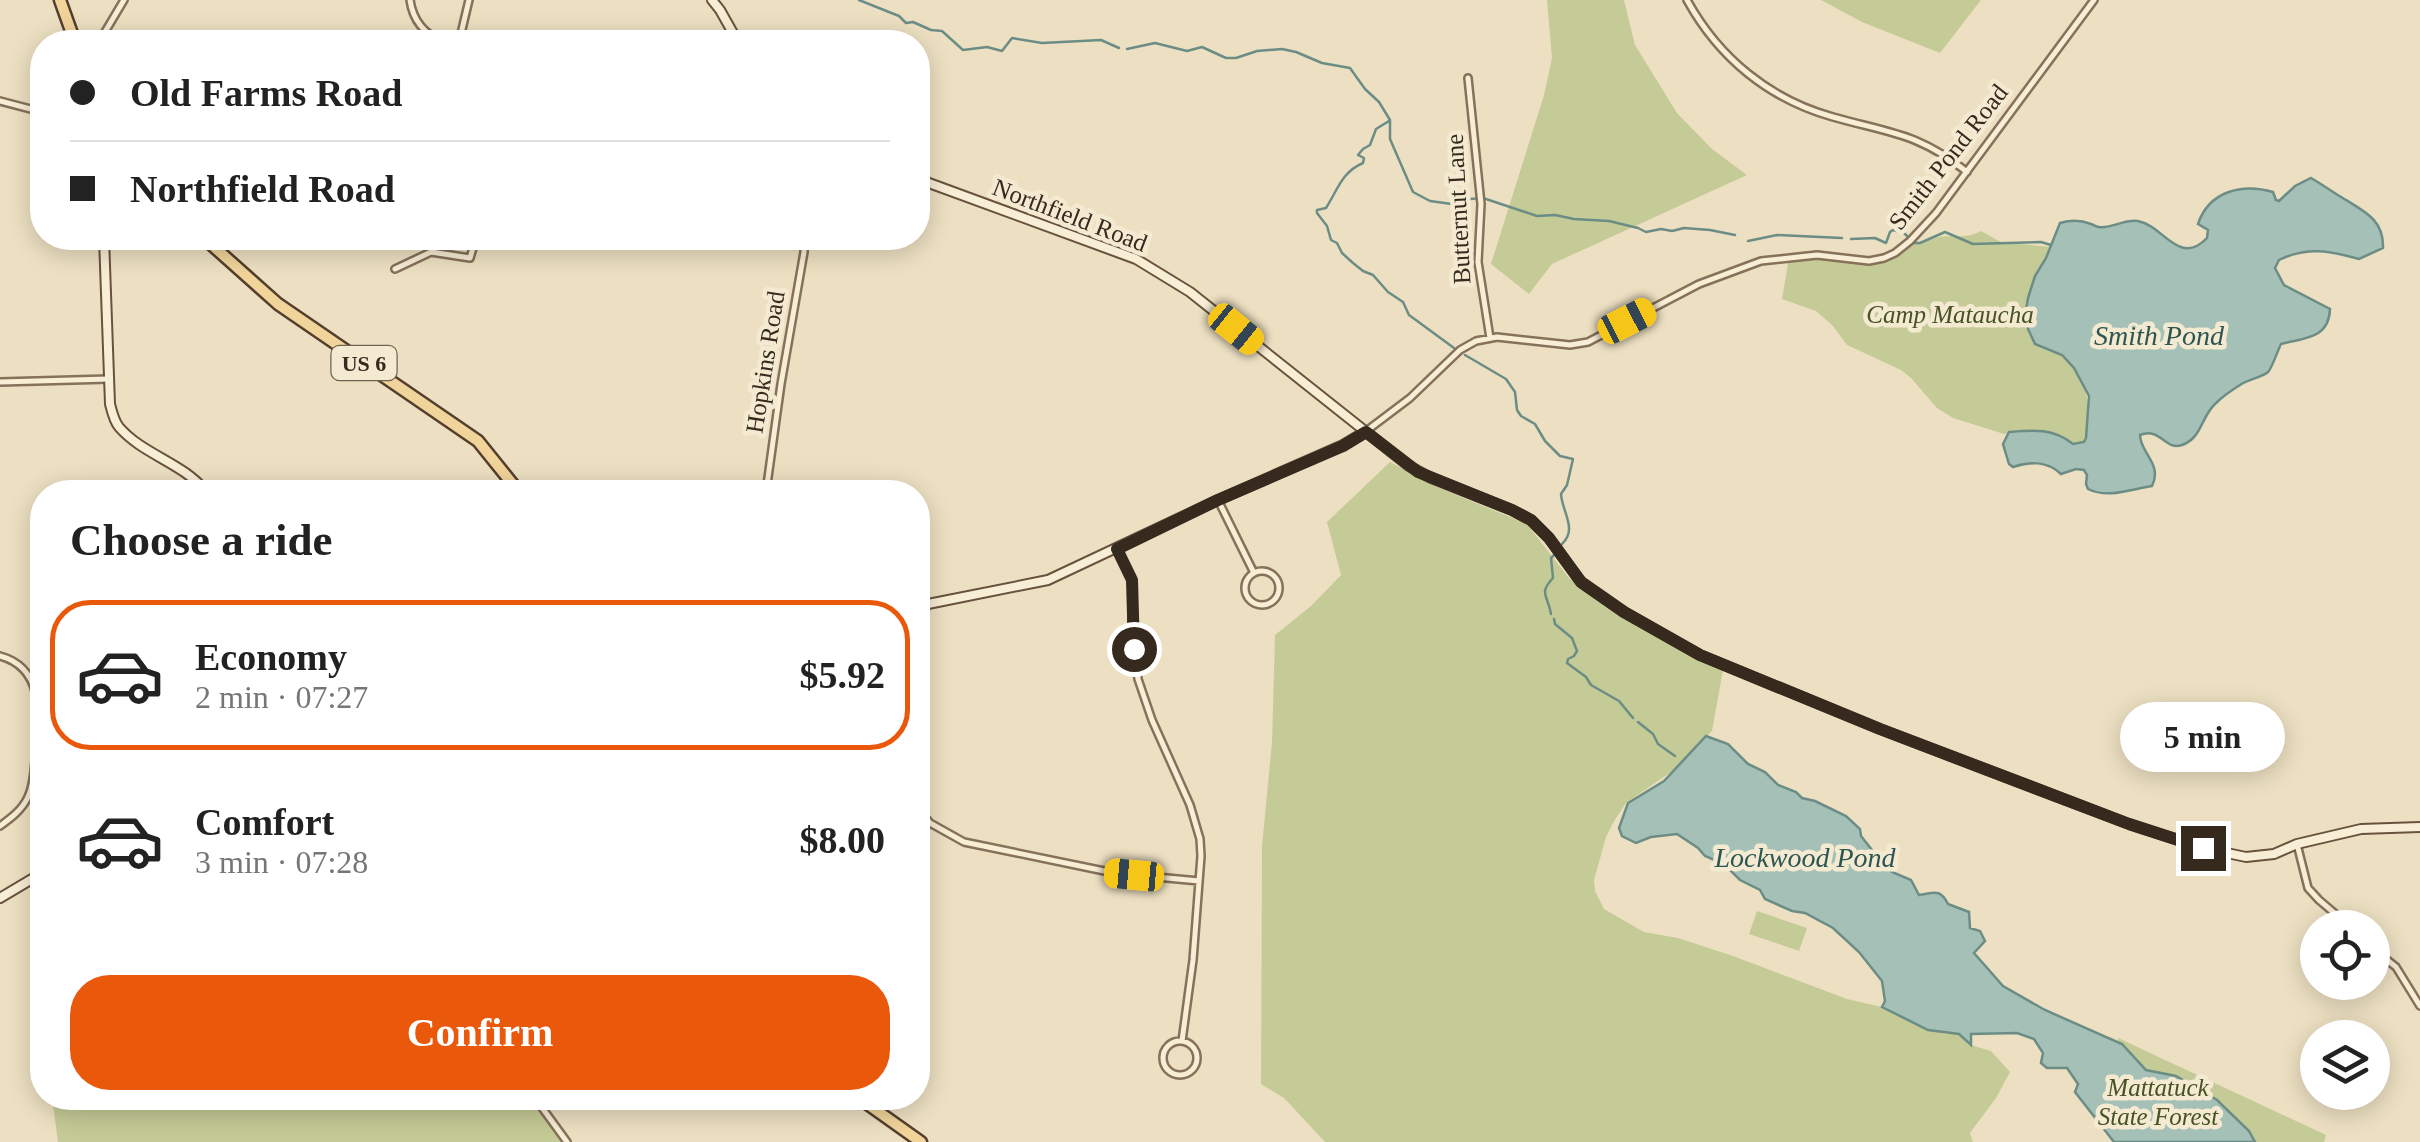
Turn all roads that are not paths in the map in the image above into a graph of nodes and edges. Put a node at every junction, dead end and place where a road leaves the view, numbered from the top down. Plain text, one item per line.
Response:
1 (60, 0) edge
2 (124, 0) edge
3 (410, 0) edge
4 (469, 0) edge
5 (712, 0) edge
6 (1687, 0) edge
7 (2094, 0) edge
8 (71, 30) edge
9 (106, 30) edge
10 (423, 30) edge
11 (461, 30) edge
12 (731, 30) edge
13 (1468, 78) dead end
14 (0, 101) edge
15 (30, 109) edge
16 (1966, 172) junction
17 (930, 183) edge
18 (104, 250) edge
19 (217, 250) edge
20 (473, 250) edge
21 (804, 250) edge
22 (395, 269) dead end
23 (1490, 338) junction
24 (109, 379) junction
25 (0, 382) edge
26 (1366, 432) junction
27 (193, 480) edge
28 (511, 480) edge
29 (768, 480) edge
30 (1218, 500) junction
31 (1117, 549) junction
32 (1254, 573) junction
33 (930, 604) edge
34 (0, 656) edge
35 (30, 677) edge
36 (30, 791) edge
37 (930, 823) edge
38 (0, 826) edge
39 (2420, 827) edge
40 (2297, 844) junction
41 (30, 881) edge
42 (1199, 881) junction
43 (0, 898) edge
44 (2331, 910) edge
45 (2390, 963) edge
46 (2420, 1006) edge
47 (1182, 1041) junction
48 (544, 1110) edge
49 (876, 1110) edge
50 (567, 1142) edge
51 (921, 1142) edge

1 - 8 main road
2 - 9 street
3 - 10 street
4 - 11 street
5 - 12 street
6 - 16 street
7 - 16 street, Smith Pond Road
13 - 23 street, Butternut Lane
14 - 15 street
16 - 23 street, Smith Pond Road
17 - 26 street, Northfield Road
18 - 24 street
19 - 28 main road, US 6
20 - 22 street
21 - 29 street, Hopkins Road
23 - 26 street
24 - 25 street
24 - 27 street
26 - 30 street
26 - 40 street, Northfield Road
30 - 31 street
30 - 32 street
31 - 33 street
31 - 42 street
32 - 32 street
34 - 35 street
36 - 38 street
37 - 42 street
39 - 40 street, Northfield Road
40 - 44 street
41 - 43 street
42 - 47 street
45 - 46 street
47 - 47 street
48 - 50 street
49 - 51 main road

